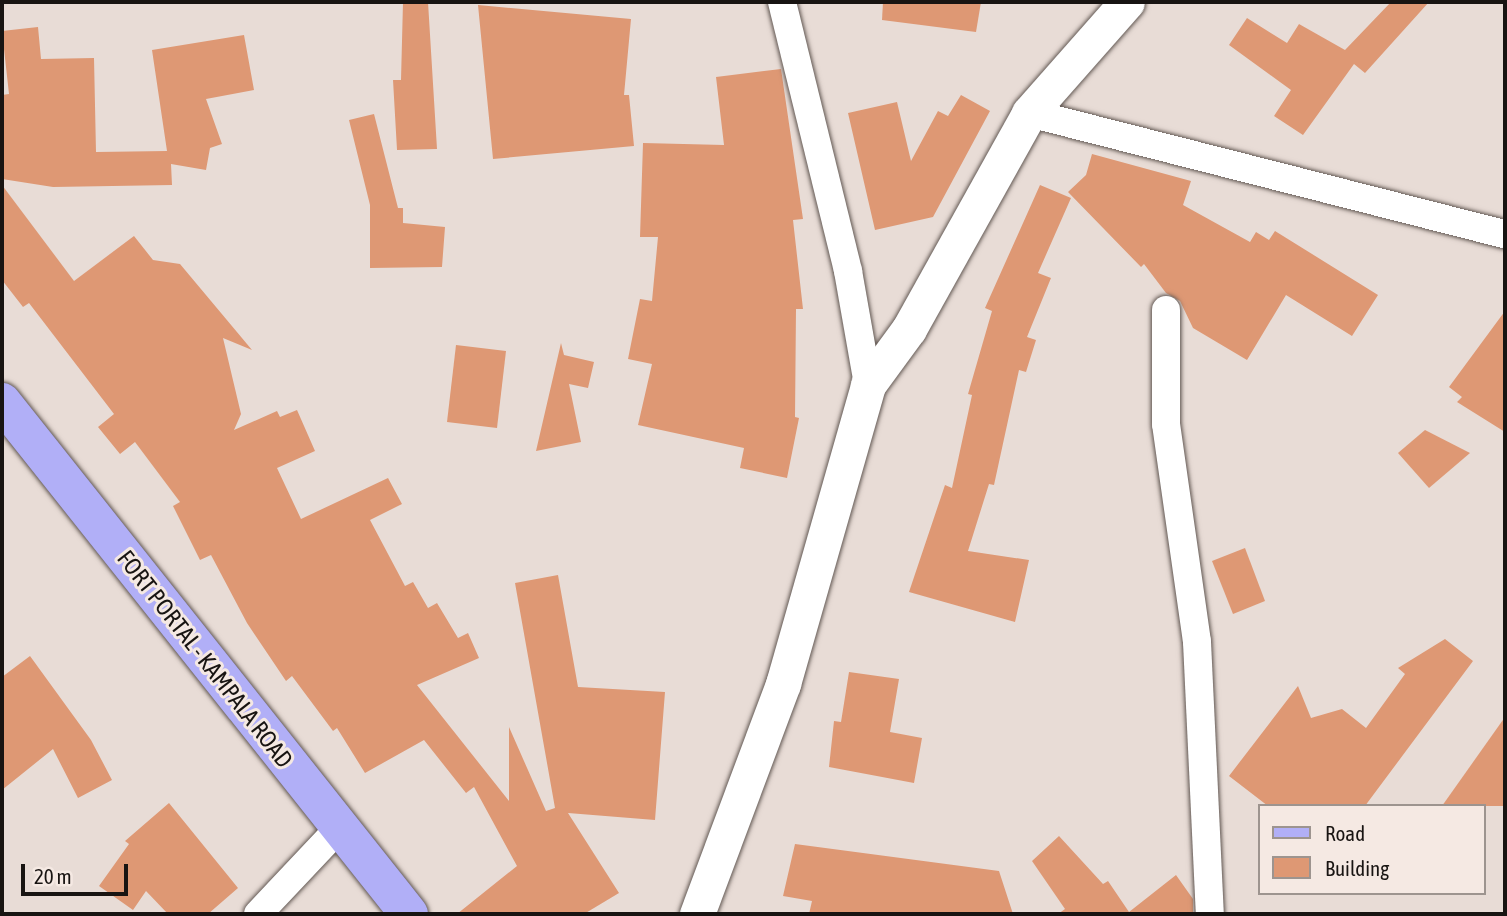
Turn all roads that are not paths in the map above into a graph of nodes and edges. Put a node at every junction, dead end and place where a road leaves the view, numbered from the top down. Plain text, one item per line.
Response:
1 (782, 2) edge
2 (1126, 2) edge
3 (1029, 113) junction
4 (1505, 234) edge
5 (1167, 310) dead end
6 (868, 385) junction
7 (2, 402) edge
8 (339, 828) junction
9 (258, 914) edge
10 (409, 914) edge
11 (697, 914) edge
12 (1210, 914) edge

1 - 6 street
2 - 3 street
3 - 4 street
3 - 6 street
5 - 12 street
6 - 11 street
7 - 8 main road, FORT PORTAL - KAMPALA ROAD
8 - 9 street
8 - 10 main road, FORT PORTAL - KAMPALA ROAD

